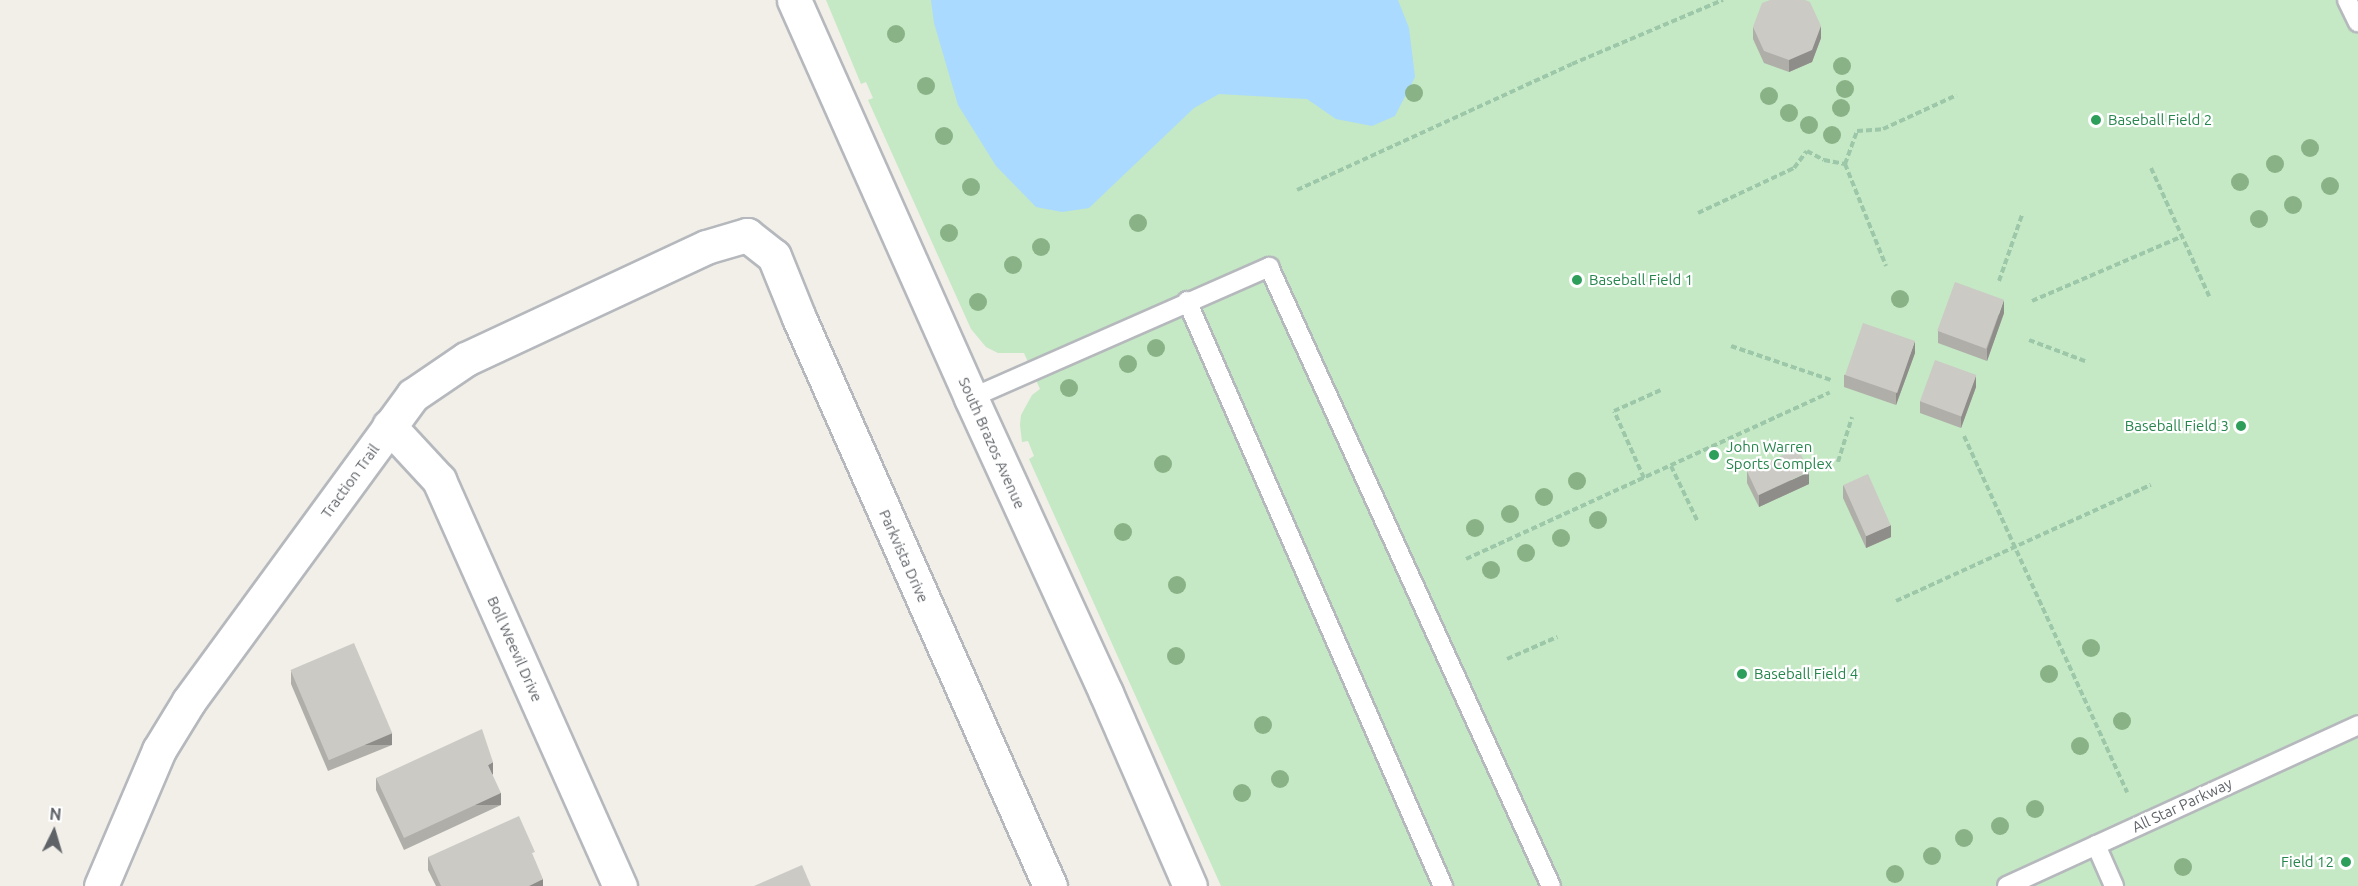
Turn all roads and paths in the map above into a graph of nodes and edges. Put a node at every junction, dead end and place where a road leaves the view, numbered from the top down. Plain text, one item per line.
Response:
1 (794, 0) edge
2 (1723, 0) edge
3 (2347, 0) edge
4 (2358, 23) edge
5 (1957, 95) dead end
6 (1845, 164) junction
7 (2151, 168) dead end
8 (1297, 190) dead end
9 (1698, 213) dead end
10 (2022, 215) dead end
11 (747, 235) joint
12 (2183, 236) junction
13 (1886, 266) dead end
14 (1999, 281) dead end
15 (2209, 296) dead end
16 (1187, 301) junction
17 (2032, 301) dead end
18 (2029, 340) dead end
19 (1731, 346) dead end
20 (2085, 361) dead end
21 (1831, 380) dead end
22 (1661, 390) dead end
23 (1830, 392) dead end
24 (971, 398) junction
25 (1852, 417) dead end
26 (389, 426) junction
27 (1964, 436) dead end
28 (1838, 462) dead end
29 (1671, 465) junction
30 (1644, 478) junction
31 (2151, 485) dead end
32 (1698, 522) dead end
33 (2015, 548) junction
34 (1466, 559) dead end
35 (1896, 601) dead end
36 (1557, 637) dead end
37 (1507, 659) dead end
38 (2358, 725) edge
39 (2127, 792) dead end
40 (2096, 845) junction
41 (101, 886) edge
42 (620, 886) edge
43 (1050, 886) edge
44 (1190, 886) edge
45 (1443, 886) edge
46 (1551, 886) edge
47 (2007, 886) edge
48 (2114, 886) edge

1 - 24 street, South Brazos Avenue
2 - 8 path
3 - 4 lane
5 - 6 path
6 - 9 path
6 - 13 path
7 - 12 path
10 - 14 path
11 - 26 street, Traction Trail
11 - 43 street, Parkvista Drive
12 - 15 path
12 - 17 path
16 - 24 lane
16 - 45 lane
16 - 46 lane
18 - 20 path
19 - 21 path
22 - 30 path
23 - 29 path
24 - 44 street, South Brazos Avenue
25 - 28 path
26 - 41 street, Traction Trail
26 - 42 street, Boll Weevil Drive
27 - 33 path
29 - 30 path
29 - 32 path
30 - 34 path
31 - 33 path
33 - 35 path
33 - 39 path
36 - 37 path
38 - 40 lane, All Star Parkway
40 - 47 lane, All Star Parkway
40 - 48 lane

